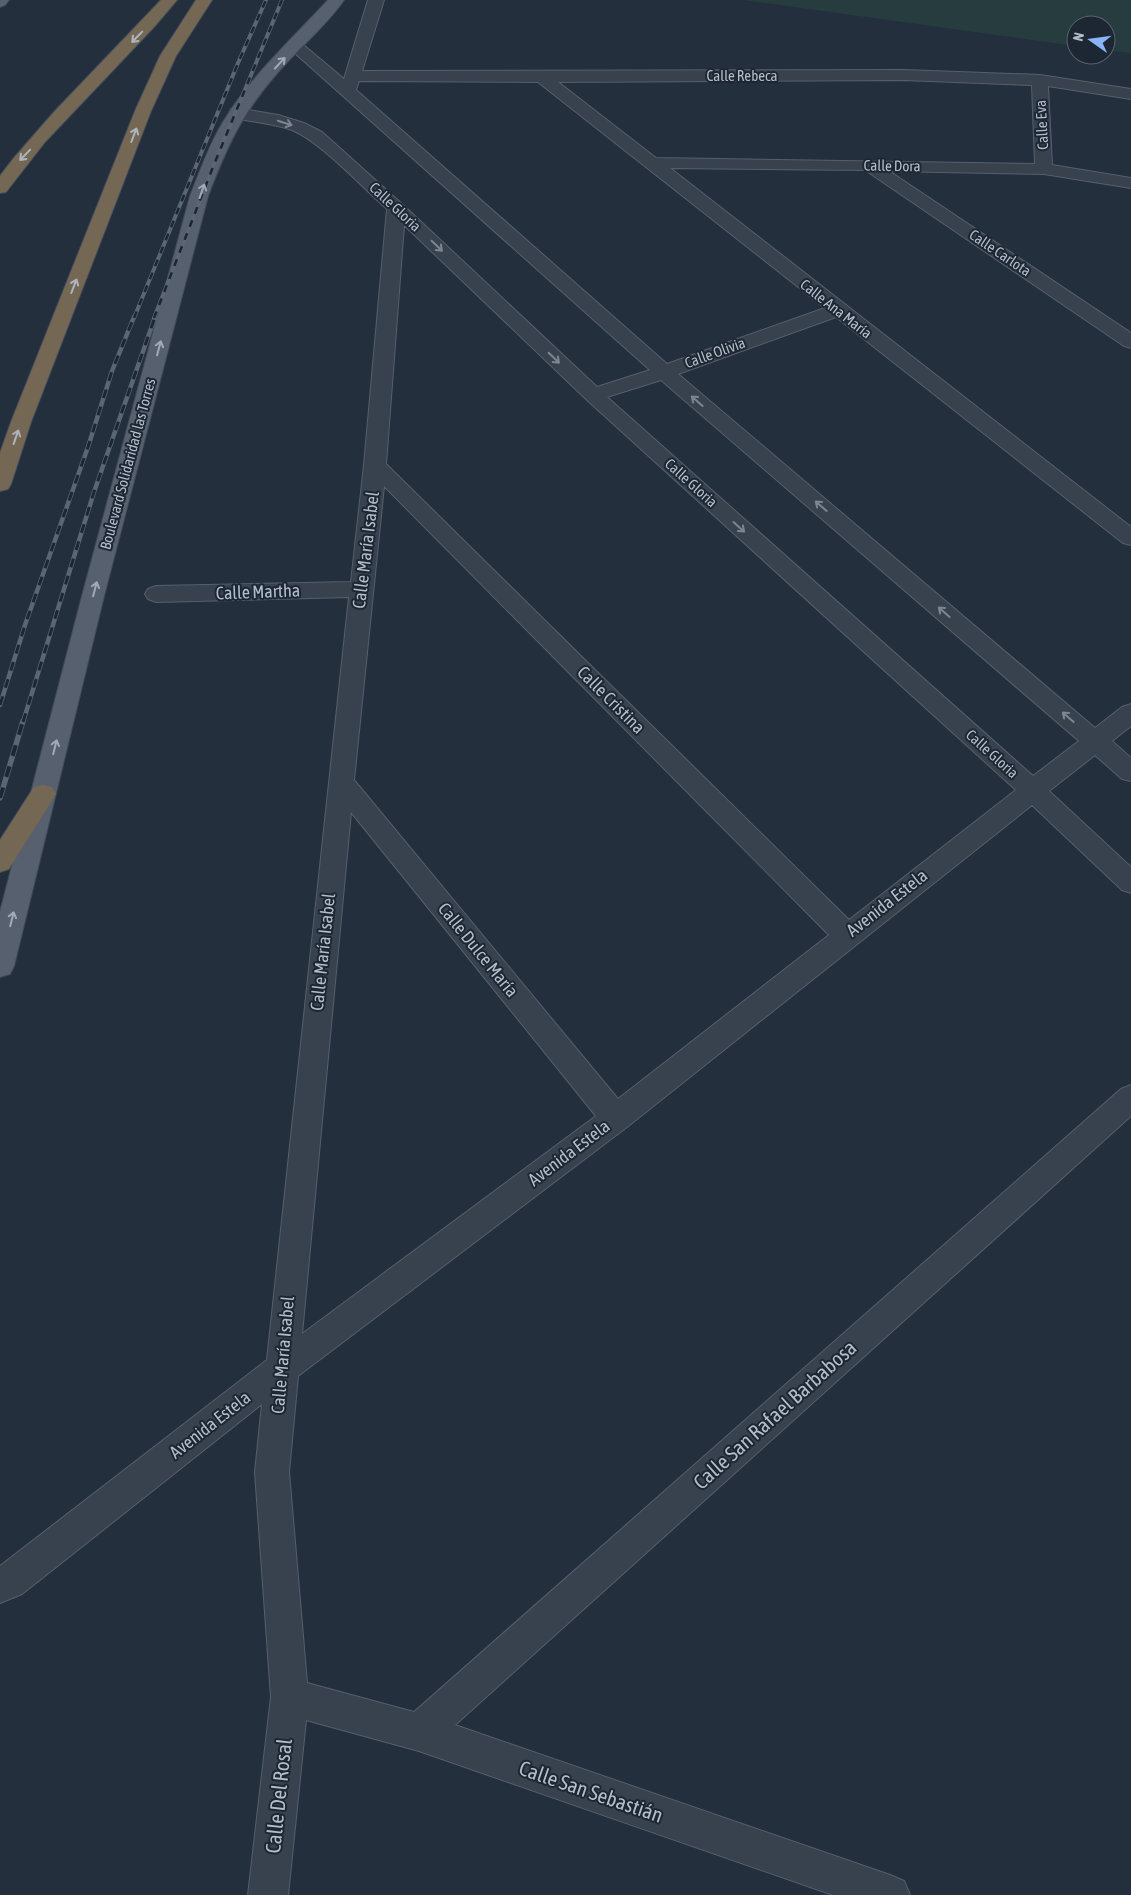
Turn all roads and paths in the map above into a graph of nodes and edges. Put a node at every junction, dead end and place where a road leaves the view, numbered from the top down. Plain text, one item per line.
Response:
1 (169, 0) edge
2 (204, 0) edge
3 (336, 0) edge
4 (376, 0) edge
5 (295, 46) junction
6 (542, 78) junction
7 (1040, 80) junction
8 (350, 83) junction
9 (1131, 94) edge
10 (237, 113) junction
11 (652, 164) junction
12 (870, 165) junction
13 (1044, 169) junction
14 (1131, 183) edge
15 (0, 188) edge
16 (396, 208) junction
17 (837, 310) junction
18 (1131, 342) edge
19 (664, 372) junction
20 (593, 395) junction
21 (375, 465) junction
22 (0, 484) edge
23 (1131, 538) edge
24 (361, 589) junction
25 (156, 594) dead end
26 (1131, 713) edge
27 (1095, 740) junction
28 (1131, 772) edge
29 (341, 782) junction
30 (1032, 791) junction
31 (42, 794) junction
32 (0, 862) edge
33 (1131, 883) edge
34 (847, 935) junction
35 (0, 966) edge
36 (1131, 1098) edge
37 (616, 1118) junction
38 (281, 1369) junction
39 (0, 1585) edge
40 (290, 1697) junction
41 (419, 1732) junction
42 (881, 1893) edge
43 (268, 1895) edge

1 -> 15 highway
22 -> 2 highway
3 - 5 main road, Boulevard Solidaridad las Torres
4 - 8 street
5 - 8 street
10 -> 5 main road, Boulevard Solidaridad las Torres
6 - 7 street, Calle Rebeca
6 - 8 street, Calle Rebeca
6 - 11 street, Calle Ana María
7 - 9 street, Calle Rebeca
7 - 13 street, Calle Eva
8 - 19 street
10 -> 16 street, Calle Gloria
31 -> 10 main road, Boulevard Solidaridad las Torres
11 - 12 street, Calle Dora
11 - 17 street, Calle Ana María
12 - 13 street, Calle Dora
12 - 18 street, Calle Carlota
13 - 14 street, Calle Dora
16 -> 20 street, Calle Gloria
16 - 21 street, Calle María Isabel
17 - 19 street, Calle Olivia
17 - 23 street, Calle Ana María
19 - 20 street, Calle Olivia
27 -> 19 street
20 -> 30 street, Calle Gloria
21 - 24 street, Calle María Isabel
21 - 34 street, Calle Cristina
24 - 25 street, Calle Martha
24 - 29 street, Calle María Isabel
26 - 27 street, Avenida Estela
27 - 28 street
27 - 30 street, Avenida Estela
29 - 37 street, Calle Dulce María
29 - 38 street, Calle María Isabel
30 - 33 street, Calle Gloria
30 - 34 street, Avenida Estela
31 - 32 highway
35 -> 31 main road, Boulevard Solidaridad las Torres
34 - 37 street, Avenida Estela
36 - 41 street, Calle San Rafael Barbabosa
37 - 38 street, Avenida Estela
38 - 39 street, Avenida Estela
38 - 40 street, Calle María Isabel
40 - 41 street, Calle San Sebastián
40 - 43 street, Calle Del Rosal
41 - 42 street, Calle San Sebastián

